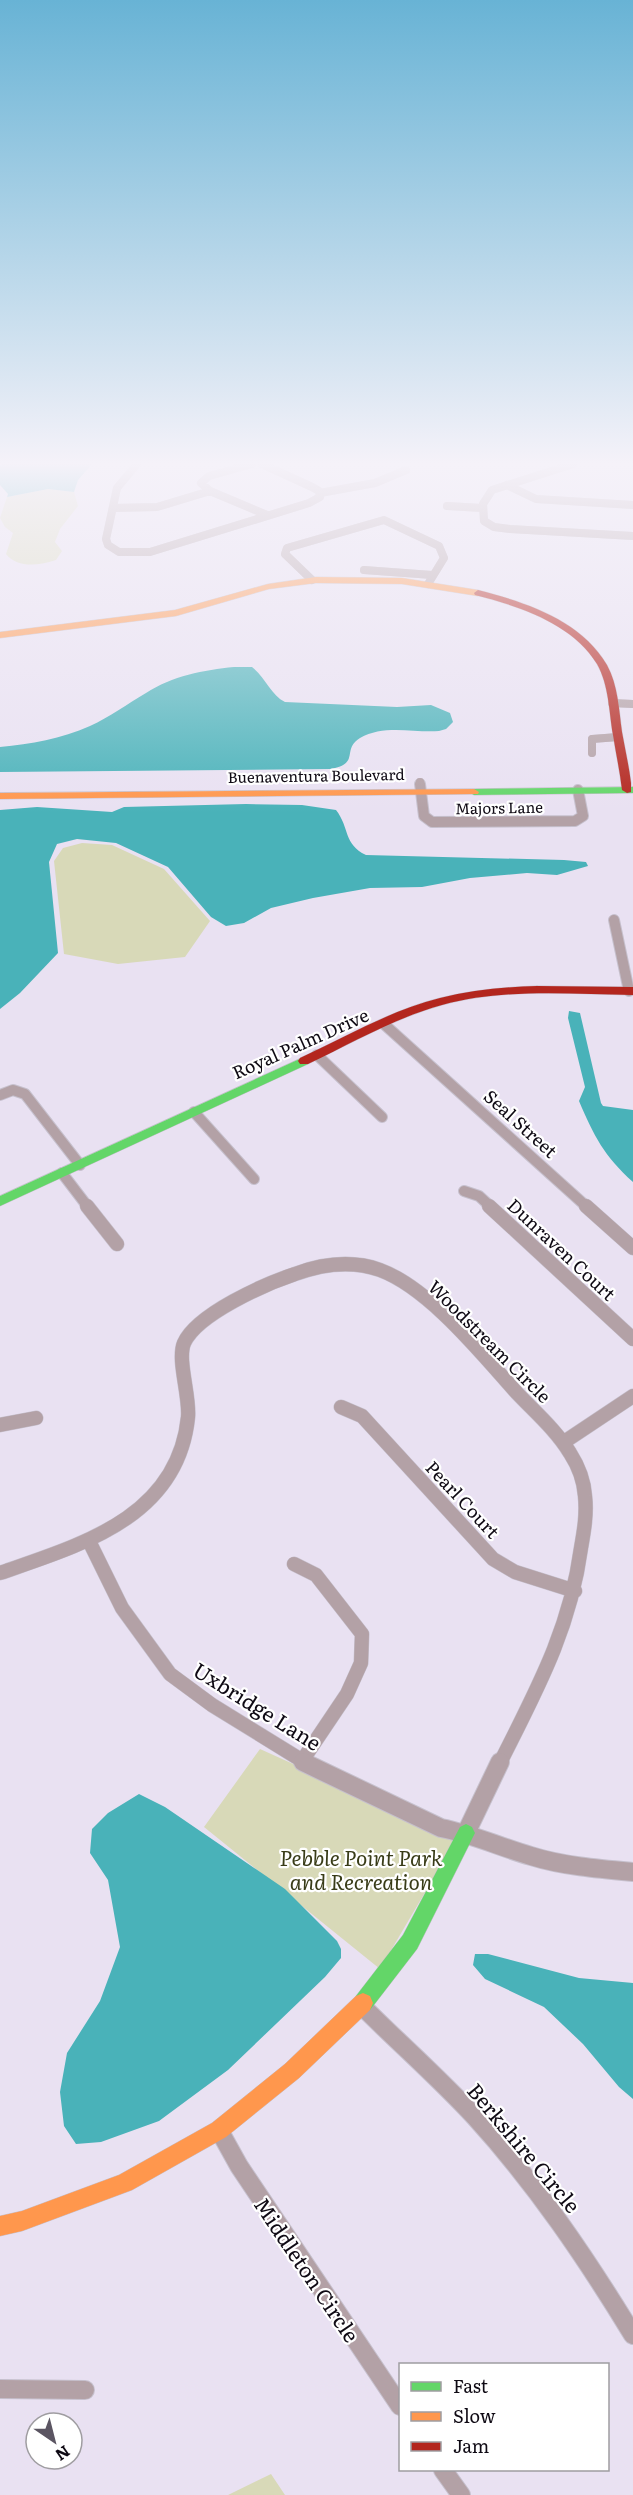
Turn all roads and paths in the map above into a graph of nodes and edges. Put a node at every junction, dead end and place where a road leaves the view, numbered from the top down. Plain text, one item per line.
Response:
1 (309, 580) edge
2 (435, 580) edge
3 (0, 634) edge
4 (612, 703) junction
5 (633, 704) edge
6 (618, 737) junction
7 (592, 753) dead end
8 (421, 786) junction
9 (630, 786) edge
10 (0, 787) edge
11 (401, 787) junction
12 (578, 790) junction
13 (0, 796) edge
14 (614, 920) dead end
15 (631, 991) edge
16 (385, 1024) junction
17 (317, 1055) junction
18 (0, 1095) edge
19 (194, 1112) junction
20 (382, 1117) dead end
21 (80, 1165) junction
22 (62, 1173) junction
23 (254, 1179) dead end
24 (464, 1191) dead end
25 (0, 1202) edge
26 (117, 1244) dead end
27 (633, 1248) edge
28 (633, 1339) edge
29 (633, 1396) edge
30 (341, 1407) dead end
31 (36, 1418) dead end
32 (0, 1425) edge
33 (564, 1442) junction
34 (89, 1541) junction
35 (294, 1564) dead end
36 (0, 1573) edge
37 (575, 1591) junction
38 (302, 1761) junction
39 (466, 1833) junction
40 (633, 1872) edge
41 (361, 2005) junction
42 (219, 2130) junction
43 (0, 2226) edge
44 (633, 2335) edge
45 (0, 2389) edge
46 (85, 2390) dead end
47 (399, 2405) edge
48 (444, 2471) edge
49 (460, 2495) edge

1 - 3 street
2 - 4 street
4 - 5 street
4 - 6 street
6 - 7 street
6 - 9 street
8 - 9 street, Buenaventura Boulevard
8 - 11 street, Buenaventura Boulevard
8 - 12 street, Buenaventura Boulevard
8 - 12 street, Majors Lane
9 - 12 street, Buenaventura Boulevard
10 - 11 street, Buenaventura Boulevard
11 - 13 street, Buenaventura Boulevard
14 - 15 street
15 - 16 street, Royal Palm Drive
16 - 17 street, Royal Palm Drive
16 - 27 street, Seal Street
17 - 19 street, Royal Palm Drive
17 - 20 street
18 - 21 street
19 - 21 street, Royal Palm Drive
19 - 23 street
21 - 22 street, Royal Palm Drive
22 - 25 street, Royal Palm Drive
22 - 26 street
24 - 28 street, Dunraven Court
29 - 33 street
30 - 37 street, Pearl Court
31 - 32 street
33 - 34 street, Woodstream Circle
33 - 37 street, Woodstream Circle
34 - 36 street, Woodstream Circle
34 - 38 street, Uxbridge Lane
35 - 38 street
37 - 39 street, Woodstream Circle
38 - 39 street, Uxbridge Lane
39 - 40 street
39 - 41 street
41 - 42 street
41 - 44 street, Berkshire Circle
42 - 43 street
42 - 47 street, Middleton Circle
45 - 46 street
48 - 49 street

